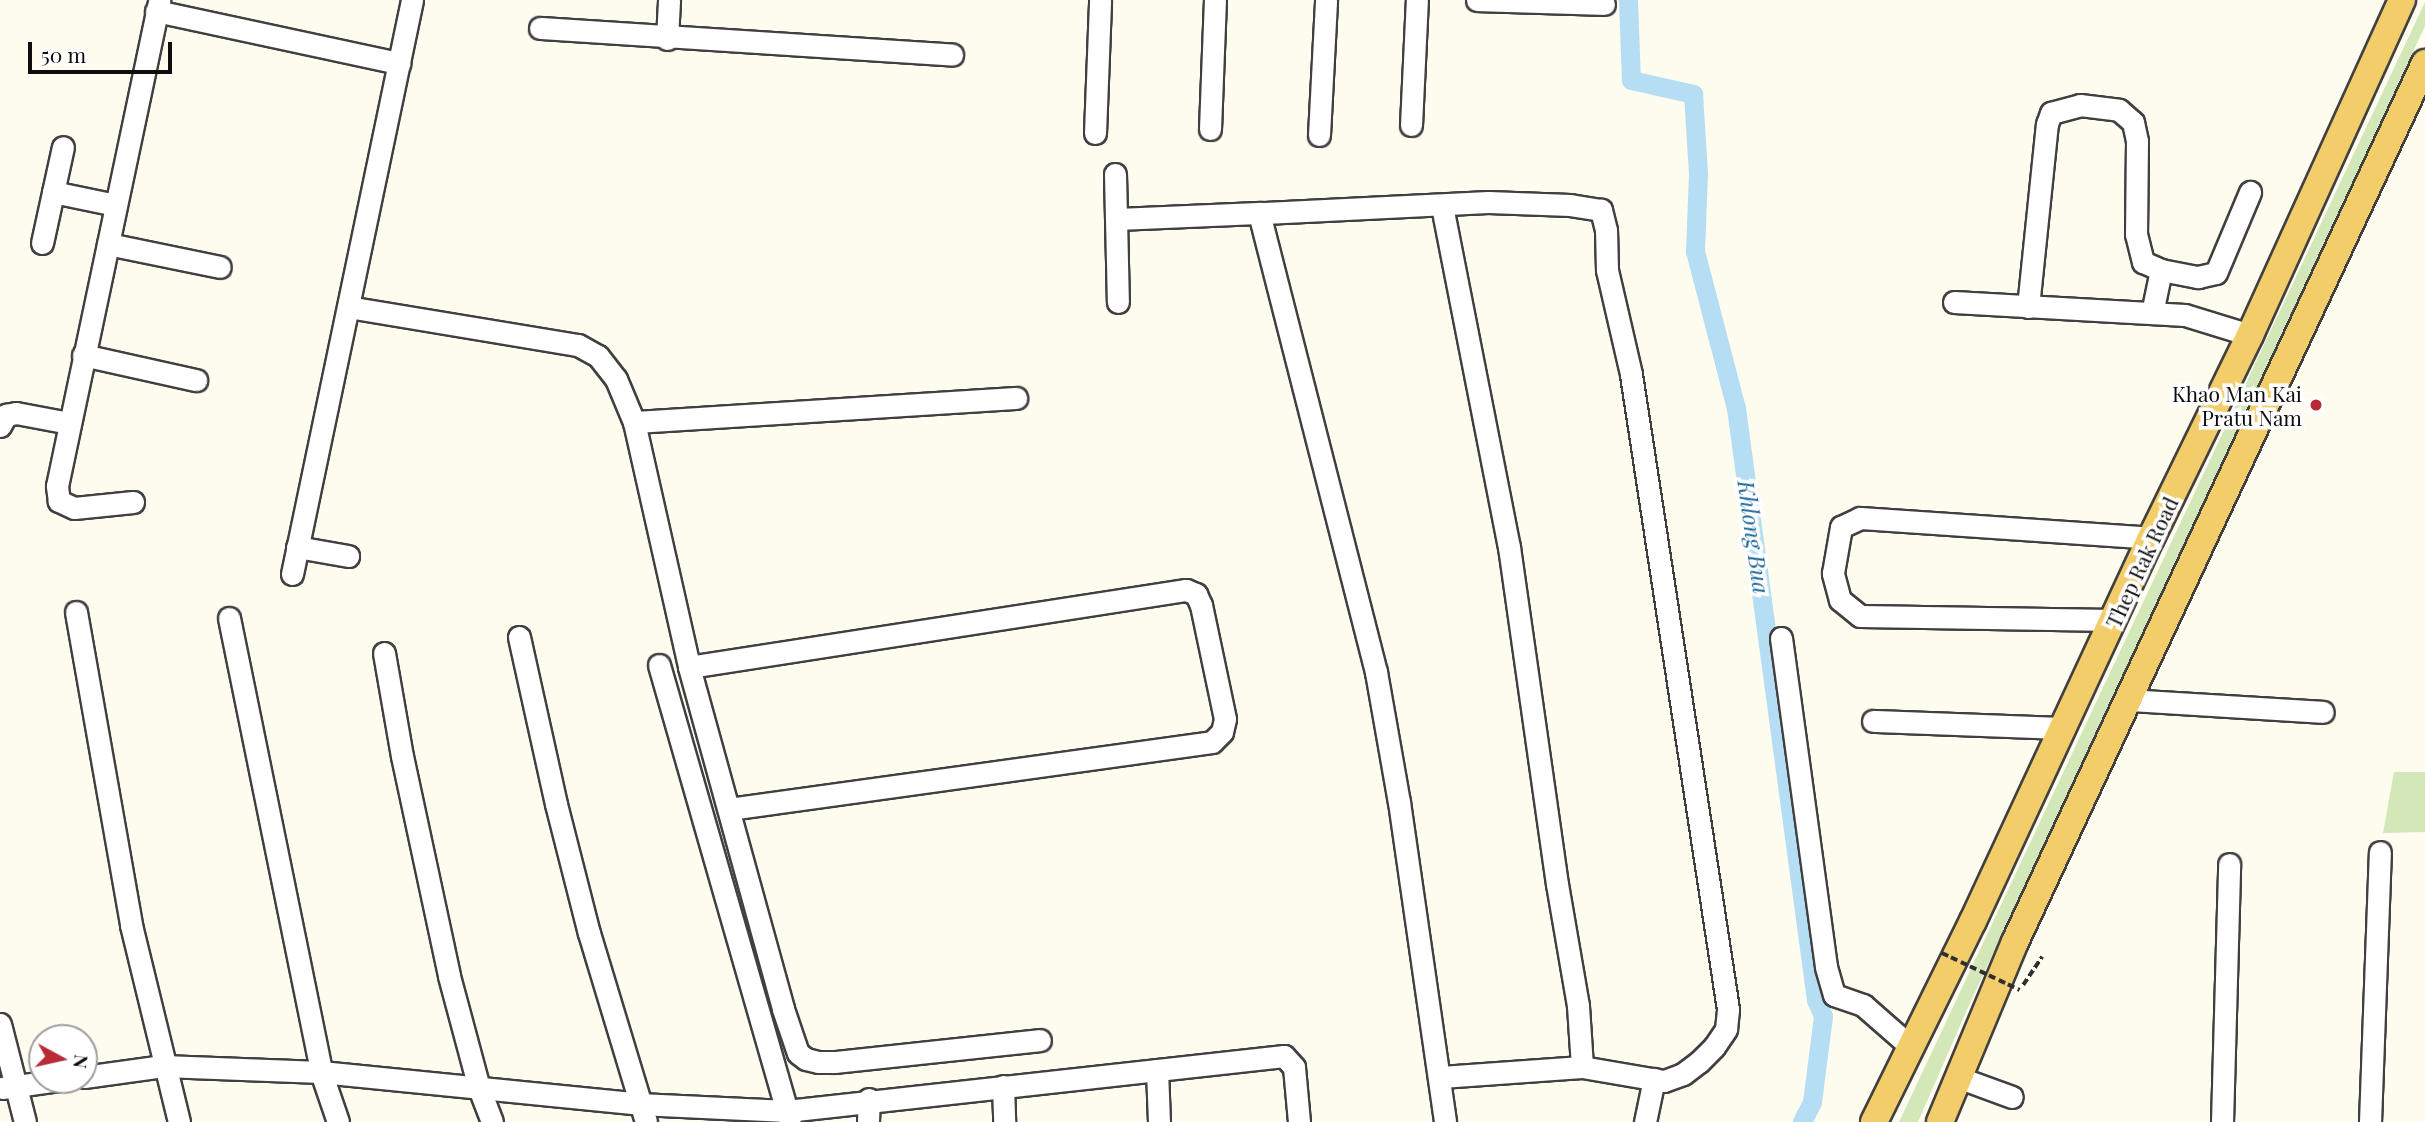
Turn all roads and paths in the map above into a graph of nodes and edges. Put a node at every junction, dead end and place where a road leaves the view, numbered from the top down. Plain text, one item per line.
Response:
1 (412, 0) edge
2 (669, 0) edge
3 (1100, 0) edge
4 (1215, 0) edge
5 (1326, 0) edge
6 (1417, 0) edge
7 (1477, 0) edge
8 (2402, 0) edge
9 (1604, 5) dead end
10 (158, 6) edge
11 (540, 29) dead end
12 (667, 39) junction
13 (952, 55) dead end
14 (399, 63) junction
15 (2423, 73) edge
16 (1411, 125) dead end
17 (1210, 129) dead end
18 (1095, 133) dead end
19 (1319, 135) dead end
20 (63, 147) dead end
21 (1115, 174) dead end
22 (53, 192) junction
23 (2250, 192) dead end
24 (116, 205) junction
25 (1442, 206) junction
26 (1259, 213) junction
27 (1116, 219) junction
28 (42, 243) dead end
29 (108, 244) junction
30 (220, 267) dead end
31 (2161, 270) junction
32 (1118, 302) dead end
33 (1954, 302) dead end
34 (348, 307) junction
35 (2028, 307) junction
36 (2152, 313) junction
37 (2250, 335) junction
38 (83, 355) junction
39 (196, 380) dead end
40 (1016, 398) dead end
41 (634, 422) junction
42 (69, 423) junction
43 (0, 426) edge
44 (133, 502) dead end
45 (2151, 538) junction
46 (297, 547) junction
47 (348, 556) dead end
48 (292, 574) dead end
49 (76, 612) dead end
50 (229, 618) dead end
51 (2114, 620) junction
52 (519, 637) dead end
53 (1781, 638) dead end
54 (384, 653) dead end
55 (659, 665) dead end
56 (689, 667) junction
57 (2129, 700) junction
58 (2323, 712) dead end
59 (1873, 721) dead end
60 (2064, 728) junction
61 (729, 809) junction
62 (2380, 852) dead end
63 (2229, 864) dead end
64 (1942, 953) dead end
65 (2042, 957) dead end
66 (0, 1024) edge
67 (1040, 1040) dead end
68 (1911, 1047) junction
69 (163, 1066) junction
70 (1582, 1067) junction
71 (1157, 1070) junction
72 (321, 1072) junction
73 (98, 1075) edge
74 (1441, 1077) junction
75 (1960, 1078) junction
76 (1654, 1079) junction
77 (28, 1085) edge
78 (1003, 1086) junction
79 (7, 1088) edge
80 (479, 1088) junction
81 (2012, 1097) dead end
82 (869, 1099) junction
83 (643, 1113) edge
84 (789, 1116) edge
85 (25, 1122) edge
86 (179, 1122) edge
87 (338, 1122) edge
88 (492, 1122) edge
89 (868, 1122) edge
90 (1004, 1122) edge
91 (1159, 1122) edge
92 (1299, 1122) edge
93 (1445, 1122) edge
94 (1645, 1122) edge
95 (1874, 1122) edge
96 (1940, 1122) edge
97 (2222, 1122) edge
98 (2370, 1122) edge

1 - 14 street
2 - 12 street
3 - 18 street
4 - 17 street
5 - 19 street
6 - 16 street
7 - 9 street
8 - 37 main road, Thep Rak Road
10 - 14 street
10 - 24 street
11 - 12 street
12 - 13 street
14 - 34 street
15 - 57 main road
20 - 22 street
21 - 27 street
22 - 24 street
22 - 28 street
23 - 31 street
24 - 29 street
25 - 26 street
25 - 70 street
25 - 76 street
26 - 27 street
26 - 74 street
27 - 32 street
29 - 30 street
29 - 38 street
31 - 35 street
31 - 36 street
33 - 35 street
34 - 41 street
34 - 46 street
35 - 36 street
36 - 37 street
37 - 45 main road, Thep Rak Road
38 - 39 street
38 - 42 street
40 - 41 street
41 - 56 street
42 - 43 street
42 - 44 street
45 - 51 main road, Thep Rak Road
45 - 51 street
46 - 47 street
46 - 48 street
49 - 69 street
50 - 72 street
51 - 60 main road, Thep Rak Road
52 - 83 street
53 - 68 street
54 - 80 street
55 - 84 street
56 - 61 street
56 - 61 street
57 - 58 street
57 - 75 main road
59 - 60 street
60 - 68 main road, Thep Rak Road
61 - 67 street
62 - 98 street
63 - 97 street
64 - 65 path, bridge
66 - 79 street
68 - 95 main road, Thep Rak Road
69 - 72 street
69 - 73 street
69 - 86 street
70 - 74 street
70 - 76 street
71 - 78 street
71 - 91 street
71 - 92 street
72 - 80 street
72 - 87 street
74 - 93 street
75 - 81 street
75 - 96 main road
76 - 94 street
77 - 79 street
78 - 82 street
78 - 90 street
79 - 85 street
80 - 83 street
80 - 88 street
82 - 84 street
82 - 89 street
83 - 84 street

